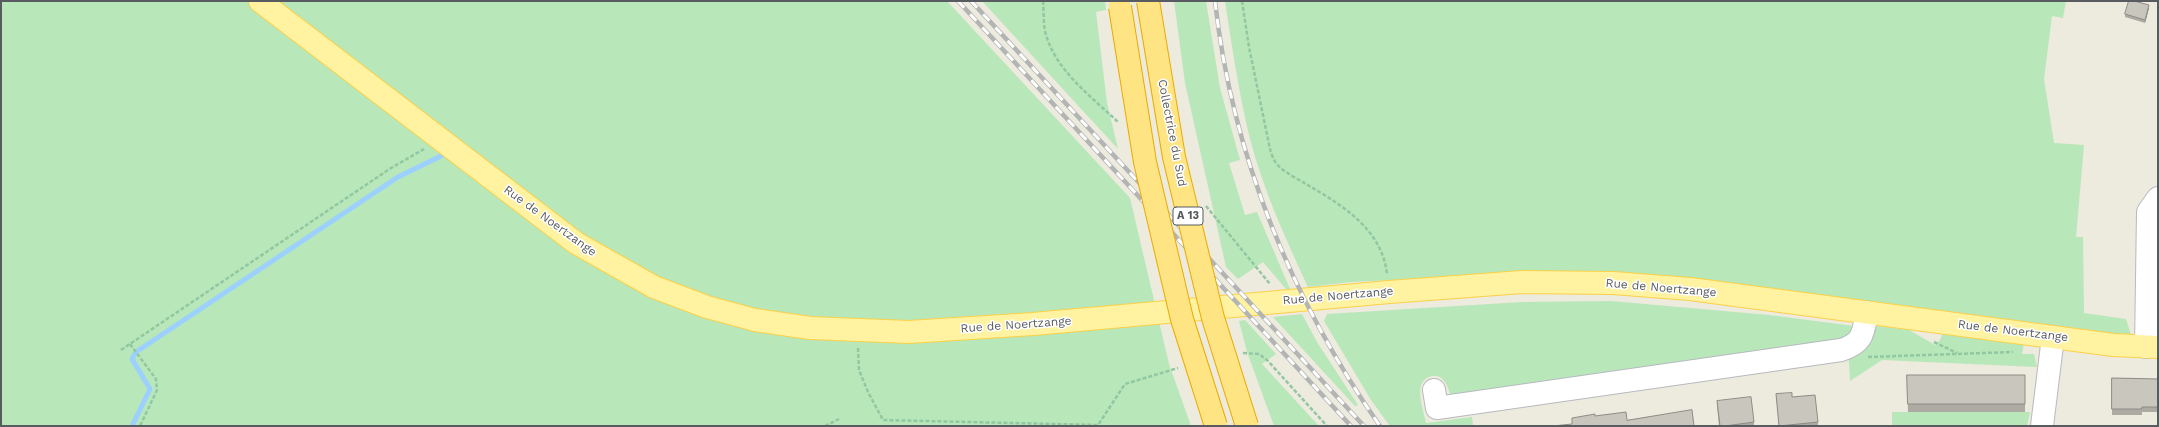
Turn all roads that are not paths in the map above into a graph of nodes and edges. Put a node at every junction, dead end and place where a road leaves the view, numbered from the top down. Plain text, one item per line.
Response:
1 (260, 1) edge
2 (1148, 1) edge
3 (1120, 7) dead end
4 (2158, 198) edge
5 (1867, 312) junction
6 (2053, 337) junction
7 (2152, 347) edge
8 (1434, 390) dead end
9 (1216, 426) edge
10 (1247, 426) edge
11 (2042, 426) edge

1 - 5 main road, Rue de Noertzange
2 - 10 highway, Collectrice du Sud / A 13, bridge
3 - 9 highway, A 13, bridge
4 - 7 street
5 - 6 main road, Rue de Noertzange
5 - 8 street
6 - 7 main road, Rue de Noertzange
6 - 11 street

